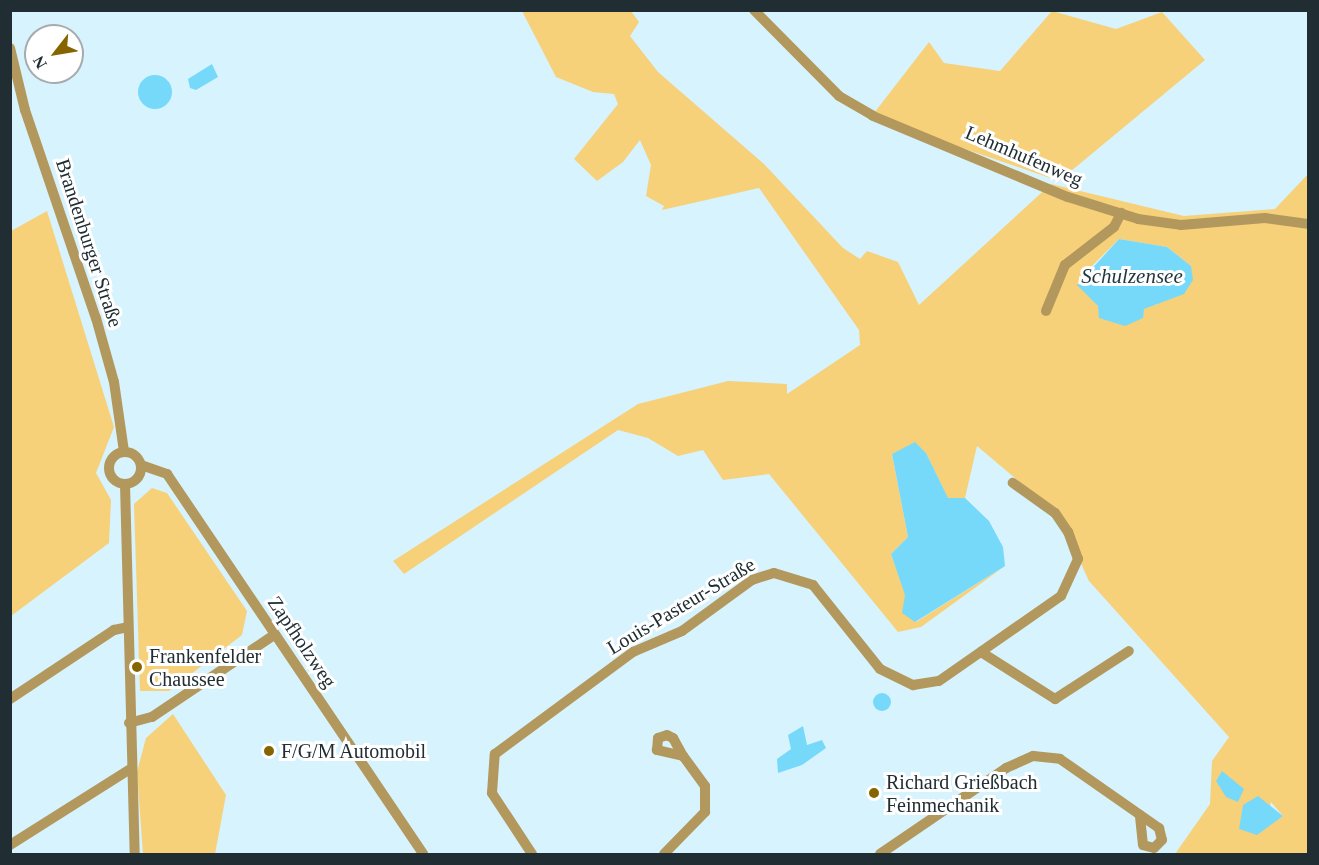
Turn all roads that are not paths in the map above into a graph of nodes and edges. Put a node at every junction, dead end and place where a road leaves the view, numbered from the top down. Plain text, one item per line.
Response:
1 (754, 10) edge
2 (10, 48) edge
3 (1121, 213) junction
4 (1308, 224) edge
5 (1046, 311) dead end
6 (124, 451) junction
7 (141, 465) junction
8 (1013, 483) dead end
9 (125, 484) junction
10 (128, 627) junction
11 (274, 635) junction
12 (1129, 651) dead end
13 (981, 652) junction
14 (10, 699) edge
15 (129, 723) junction
16 (683, 756) dead end
17 (130, 769) junction
18 (1140, 815) dead end
19 (10, 845) edge
20 (135, 855) edge
21 (423, 855) edge
22 (532, 855) edge
23 (664, 855) edge
24 (880, 855) edge

1 - 3 street, Lehmhufenweg
2 - 6 street, Brandenburger Straße
3 - 4 street, Lehmhufenweg
3 - 5 street
6 - 7 street
6 - 9 street
7 - 9 street
7 - 11 street, Zapfholzweg
8 - 13 street, Louis-Pasteur-Straße
9 - 10 street
10 - 14 street
10 - 15 street
11 - 15 street
11 - 21 street, Zapfholzweg
12 - 13 street
13 - 22 street, Louis-Pasteur-Straße
15 - 17 street
16 - 23 street
17 - 19 street
17 - 20 street
18 - 24 street

